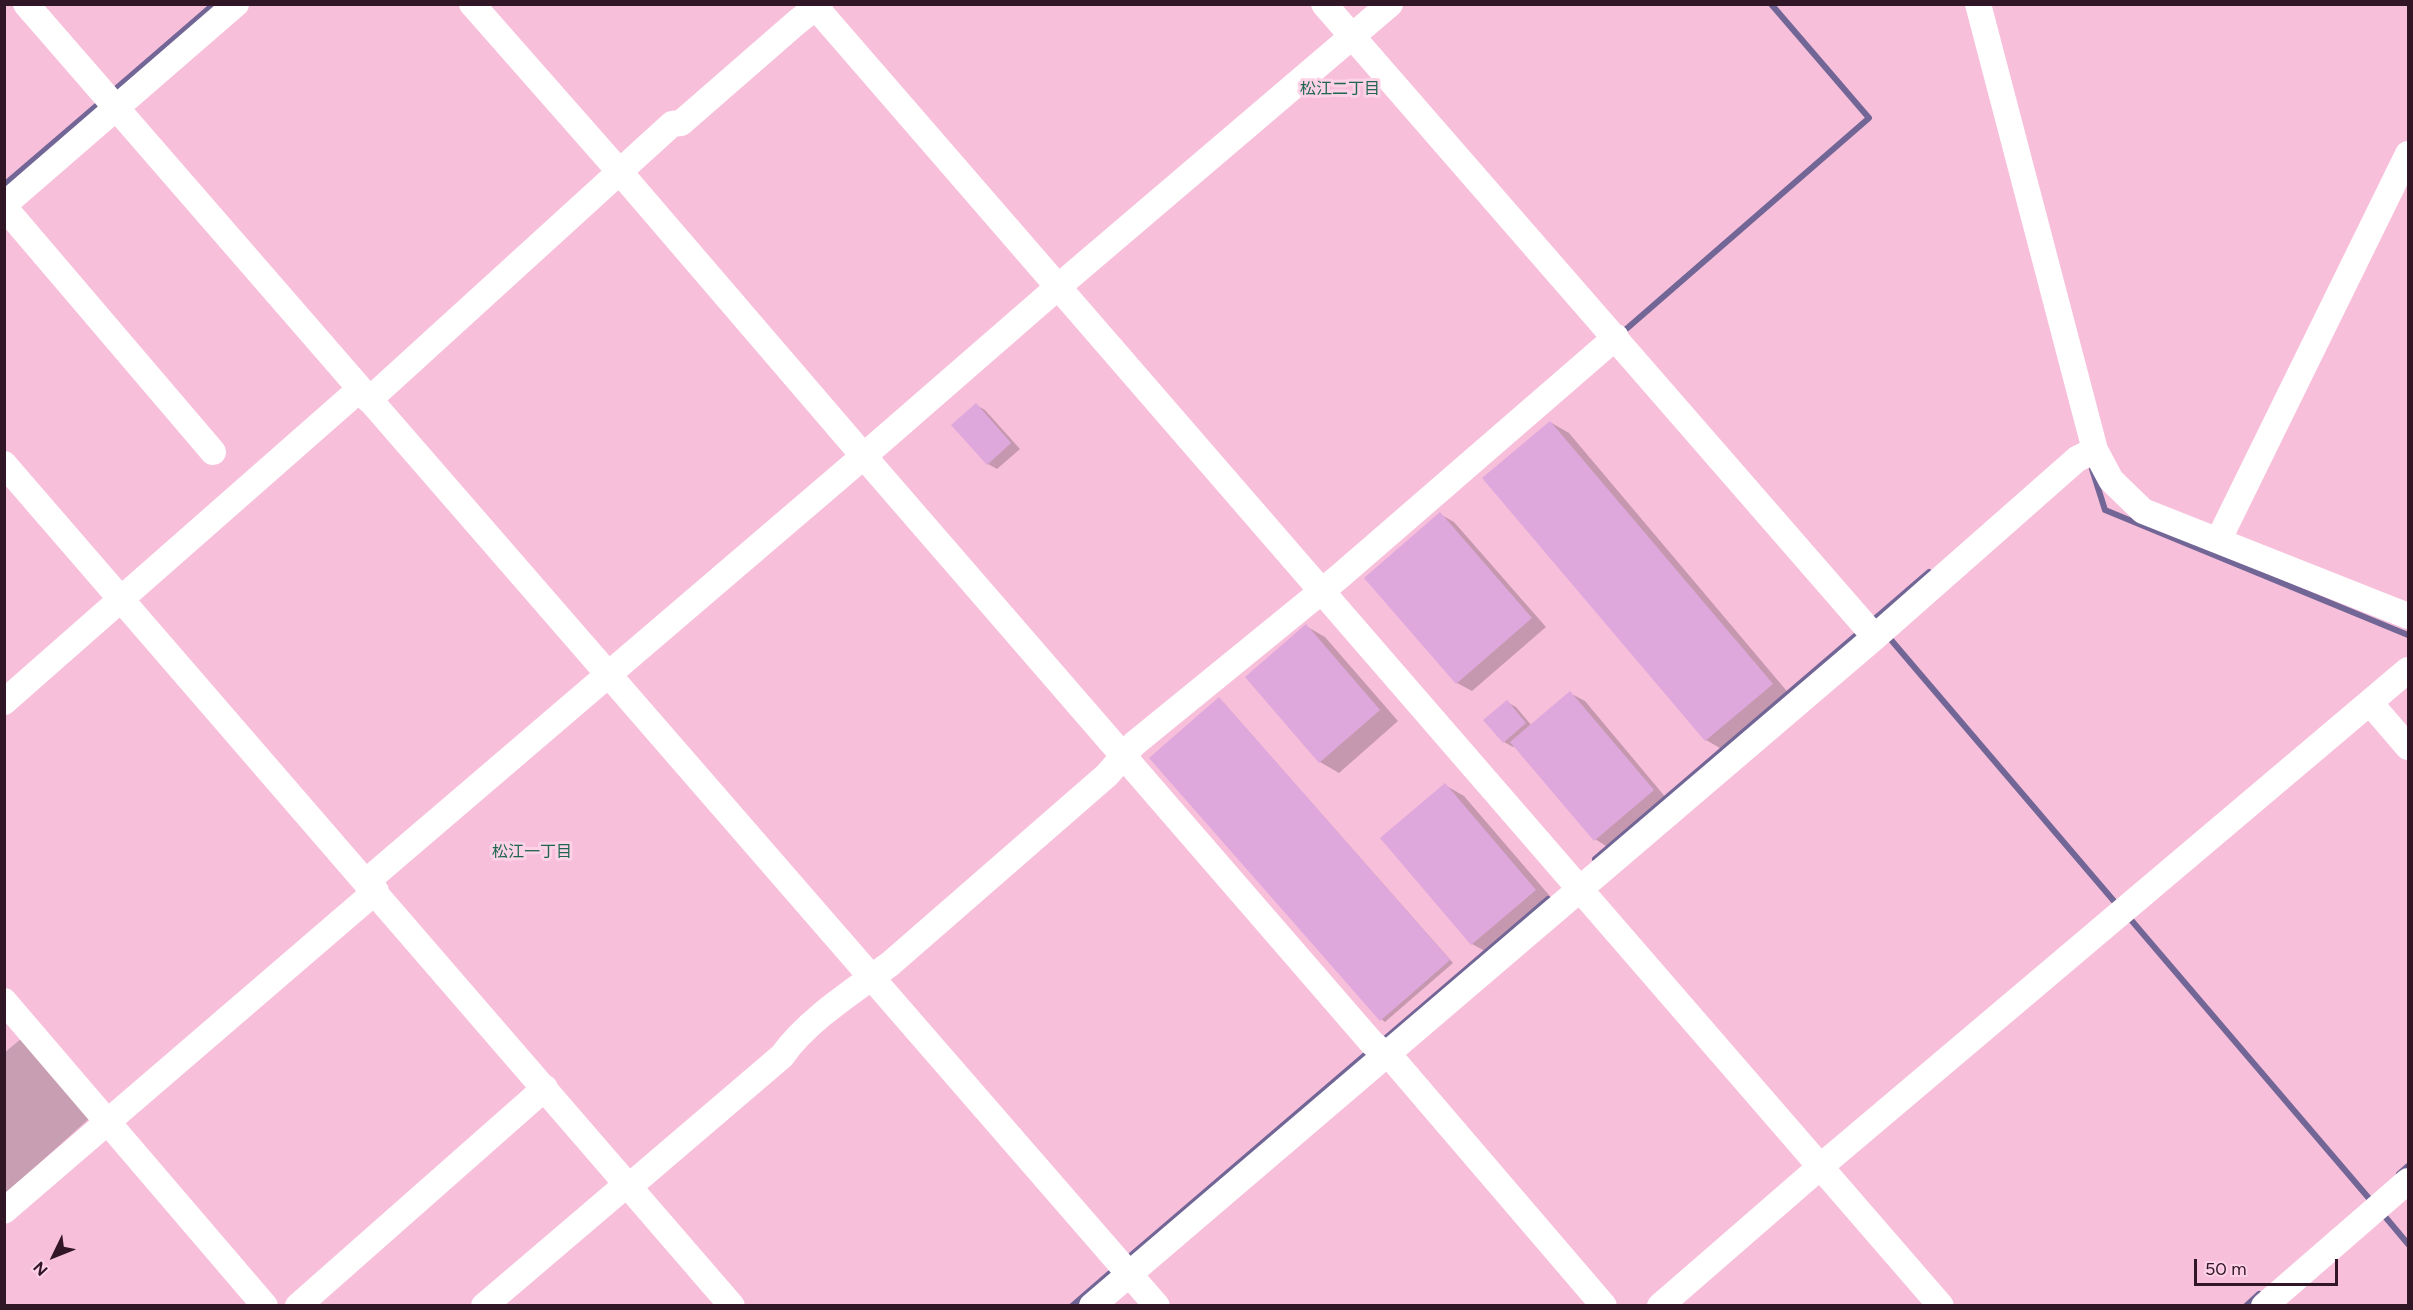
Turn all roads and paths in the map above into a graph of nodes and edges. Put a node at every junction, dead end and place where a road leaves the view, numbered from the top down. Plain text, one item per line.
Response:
1 (26, 4) edge
2 (236, 4) edge
3 (472, 4) edge
4 (1324, 4) edge
5 (1390, 4) edge
6 (1978, 4) edge
7 (817, 6) edge
8 (1359, 37) junction
9 (110, 100) junction
10 (2409, 154) edge
11 (613, 177) junction
12 (4, 206) edge
13 (1058, 287) junction
14 (1616, 337) junction
15 (364, 394) junction
16 (213, 452) dead end
17 (2087, 454) junction
18 (863, 462) junction
19 (4, 464) edge
20 (2219, 539) junction
21 (1321, 591) junction
22 (121, 600) junction
23 (2409, 616) edge
24 (1874, 629) junction
25 (2409, 670) edge
26 (607, 675) junction
27 (4, 702) edge
28 (2371, 704) junction
29 (2409, 747) edge
30 (1119, 762) junction
31 (372, 886) junction
32 (1580, 889) junction
33 (871, 978) junction
34 (4, 1001) edge
35 (1378, 1054) junction
36 (545, 1088) junction
37 (108, 1122) junction
38 (1820, 1167) junction
39 (2409, 1181) edge
40 (628, 1186) junction
41 (4, 1211) edge
42 (1130, 1274) junction
43 (265, 1305) edge
44 (298, 1305) edge
45 (484, 1305) edge
46 (732, 1305) edge
47 (1092, 1305) edge
48 (1157, 1305) edge
49 (1604, 1305) edge
50 (1660, 1305) edge
51 (1941, 1305) edge
52 (2264, 1305) edge

1 - 9 street
2 - 9 street
3 - 11 street
4 - 8 street
5 - 8 street
6 - 17 street
7 - 11 street
7 - 13 street
8 - 13 street
8 - 14 street
9 - 12 street
9 - 15 street
10 - 20 street
11 - 15 street
11 - 18 street
12 - 16 street
13 - 18 street
13 - 21 street
14 - 21 street
14 - 24 street
15 - 22 street
15 - 26 street
17 - 20 street
17 - 24 street
18 - 26 street
18 - 30 street
19 - 22 street
20 - 23 street
21 - 30 street
21 - 32 street
22 - 27 street
22 - 31 street
24 - 32 street
25 - 28 street
26 - 31 street
26 - 33 street
28 - 29 street
28 - 38 street
30 - 33 street
30 - 35 street
31 - 36 street
31 - 37 street
32 - 35 street
32 - 38 street
33 - 40 street
33 - 42 street
34 - 37 street
35 - 42 street
35 - 49 street
36 - 40 street
36 - 44 street
37 - 41 street
37 - 43 street
38 - 50 street
38 - 51 street
39 - 52 street
40 - 45 street
40 - 46 street
42 - 47 street
42 - 48 street

